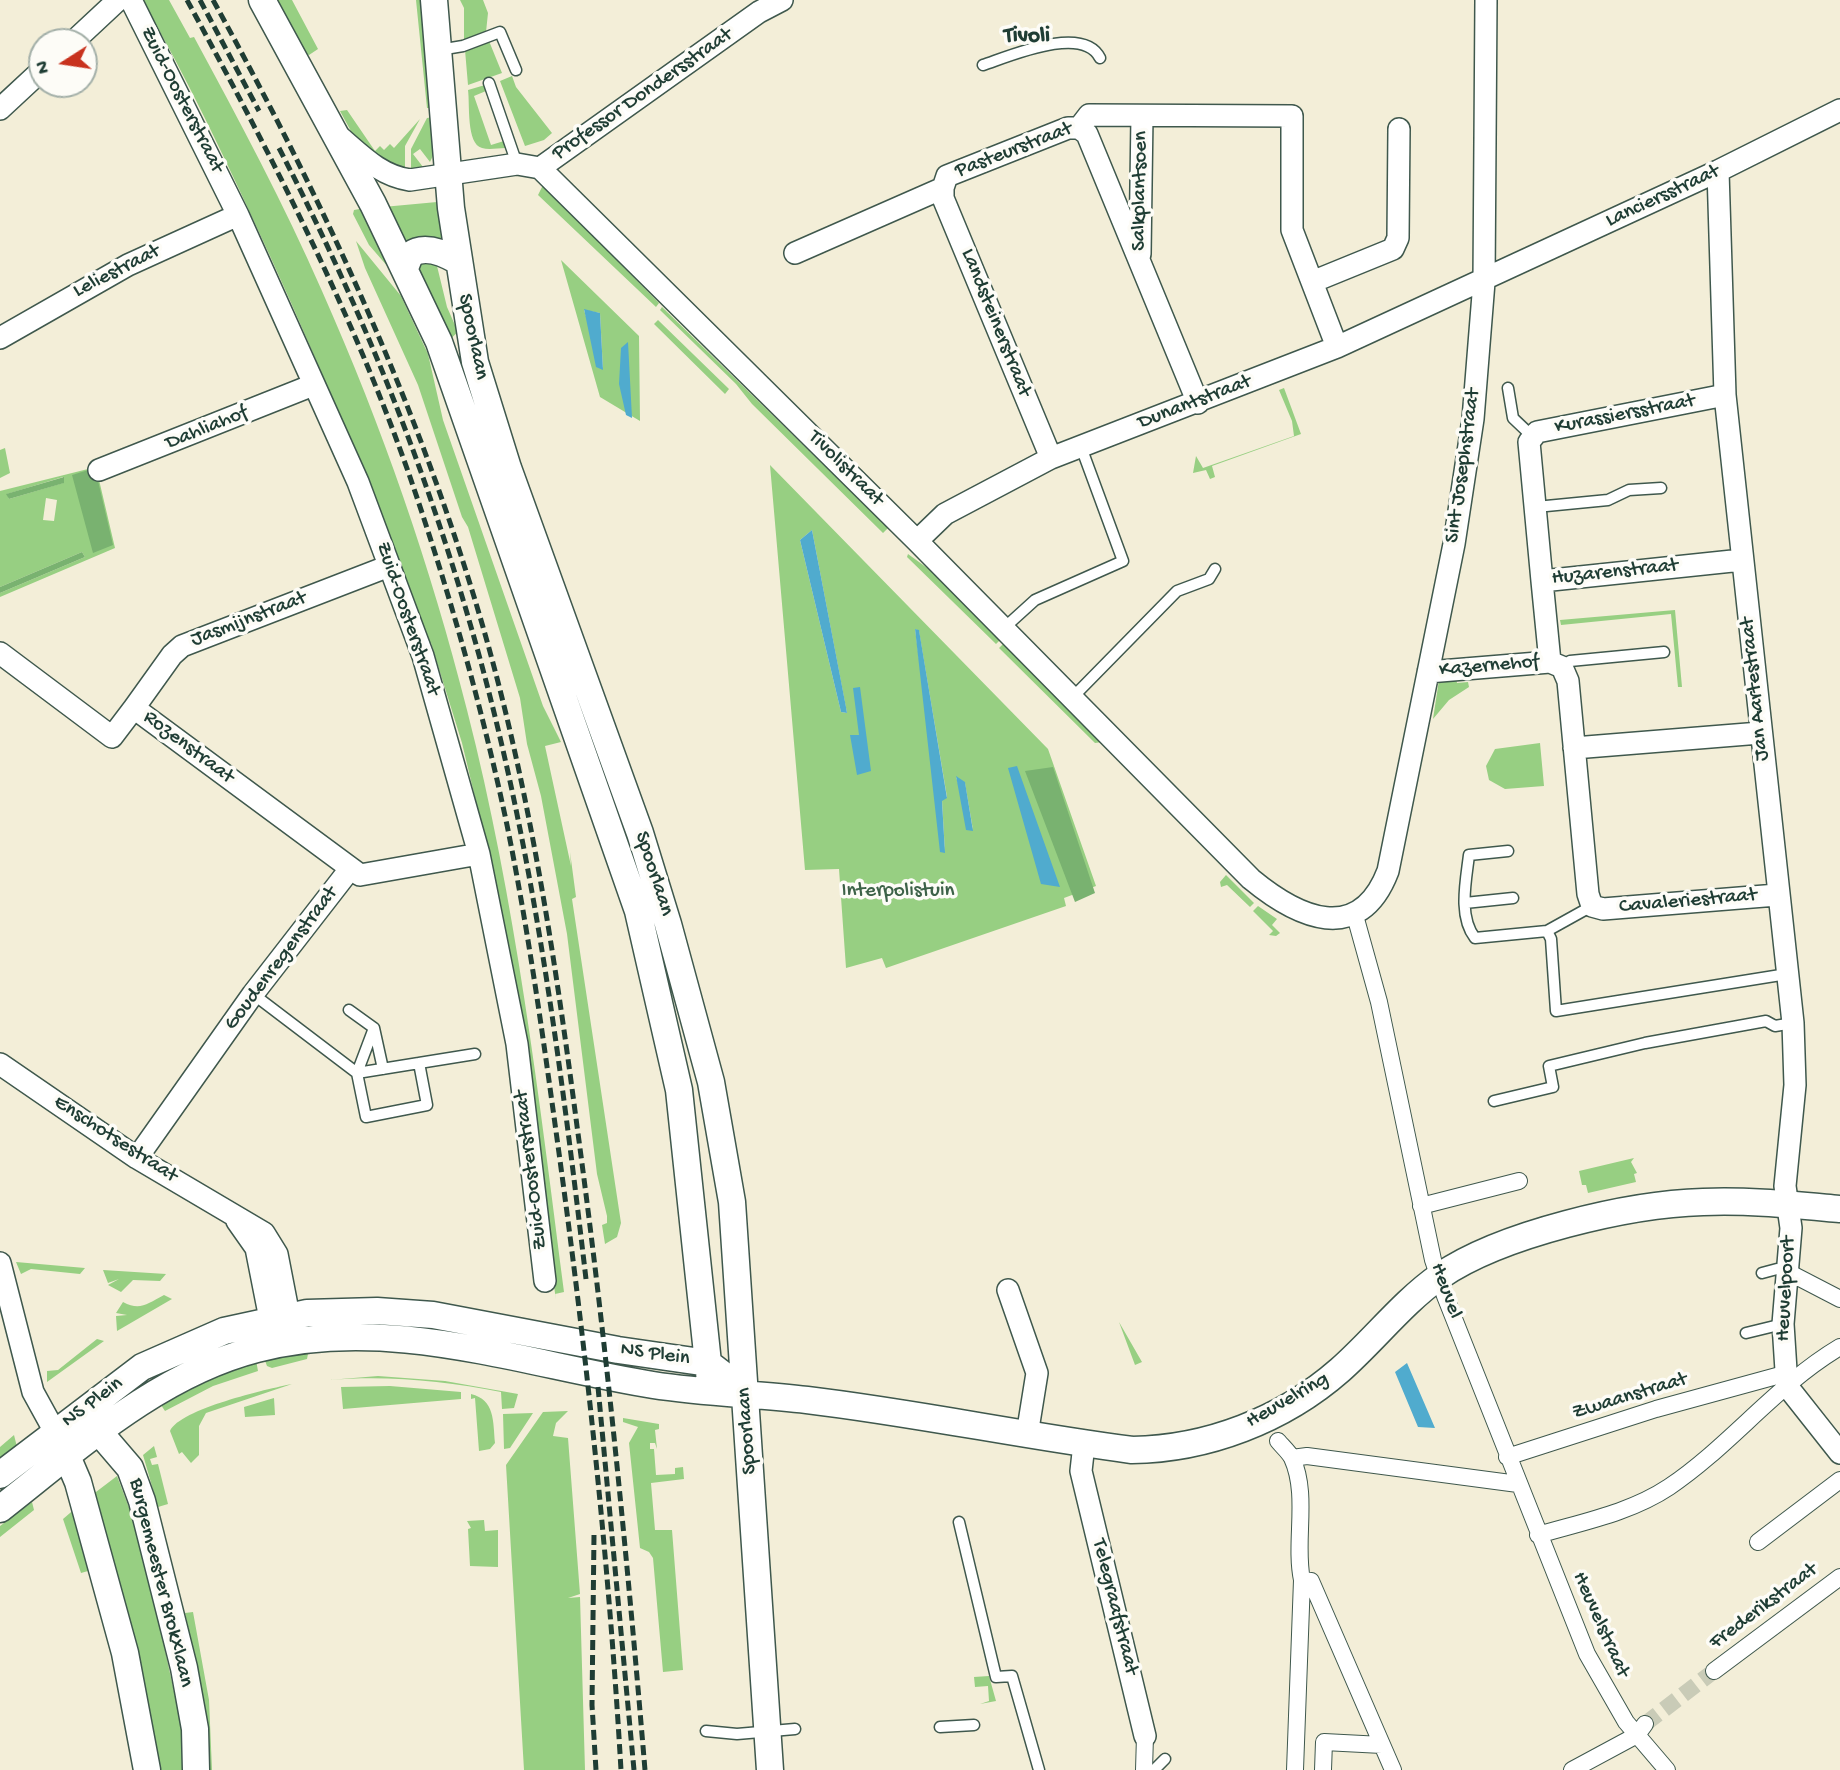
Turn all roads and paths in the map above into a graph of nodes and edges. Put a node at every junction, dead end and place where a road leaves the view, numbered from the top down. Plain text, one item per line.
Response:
1 (118, 0) edge
2 (131, 0) edge
3 (262, 0) edge
4 (434, 0) edge
5 (782, 0) edge
6 (1486, 0) edge
7 (755, 6) edge
8 (88, 28) edge
9 (439, 50) junction
10 (1100, 58) dead end
11 (983, 65) dead end
12 (516, 70) dead end
13 (28, 83) edge
14 (489, 83) dead end
15 (0, 109) edge
16 (1840, 110) edge
17 (1142, 116) junction
18 (1079, 128) junction
19 (1399, 129) dead end
20 (337, 134) junction
21 (517, 163) junction
22 (540, 168) junction
23 (1718, 171) junction
24 (449, 174) junction
25 (943, 188) junction
26 (238, 215) junction
27 (795, 253) dead end
28 (458, 261) junction
29 (1140, 266) junction
30 (405, 268) junction
31 (1312, 282) junction
32 (1484, 282) junction
33 (0, 338) edge
34 (1337, 348) junction
35 (313, 385) junction
36 (1508, 388) dead end
37 (1725, 395) junction
38 (1198, 403) junction
39 (1531, 439) junction
40 (1081, 447) junction
41 (1051, 458) junction
42 (99, 470) dead end
43 (1661, 488) dead end
44 (1536, 507) junction
45 (917, 541) junction
46 (1742, 560) junction
47 (389, 566) junction
48 (1215, 569) dead end
49 (1542, 581) junction
50 (557, 600) junction
51 (532, 609) junction
52 (1003, 629) junction
53 (1664, 652) dead end
54 (0, 653) edge
55 (1556, 664) junction
56 (1428, 672) junction
57 (1072, 698) junction
58 (134, 708) junction
59 (1760, 733) junction
60 (1574, 748) junction
61 (1508, 852) dead end
62 (479, 854) junction
63 (350, 869) junction
64 (1777, 895) junction
65 (1513, 898) dead end
66 (1465, 903) junction
67 (1592, 906) junction
68 (1354, 912) junction
69 (1547, 931) junction
70 (1787, 974) junction
71 (253, 994) junction
72 (349, 1010) dead end
73 (1793, 1023) junction
74 (374, 1028) junction
75 (475, 1054) dead end
76 (419, 1063) junction
77 (0, 1064) edge
78 (383, 1069) junction
79 (358, 1073) junction
80 (1494, 1101) dead end
81 (137, 1157) junction
82 (1520, 1181) dead end
83 (1788, 1205) junction
84 (1421, 1206) junction
85 (1840, 1209) edge
86 (0, 1264) edge
87 (1788, 1272) junction
88 (1762, 1273) dead end
89 (545, 1281) dead end
90 (1441, 1285) junction
91 (1008, 1290) dead end
92 (1840, 1299) edge
93 (280, 1317) junction
94 (1783, 1324) junction
95 (1746, 1333) dead end
96 (1840, 1347) edge
97 (708, 1363) junction
98 (1783, 1386) junction
99 (710, 1391) junction
100 (745, 1393) junction
101 (91, 1422) junction
102 (55, 1432) junction
103 (1027, 1435) junction
104 (1278, 1441) dead end
105 (1084, 1444) junction
106 (1840, 1453) edge
107 (68, 1455) junction
108 (1507, 1457) junction
109 (1292, 1458) junction
110 (0, 1475) edge
111 (1840, 1480) edge
112 (1518, 1484) junction
113 (0, 1509) edge
114 (959, 1522) dead end
115 (1538, 1535) junction
116 (1758, 1542) dead end
117 (1840, 1577) edge
118 (1301, 1580) junction
119 (1714, 1671) tunnel mouth
120 (974, 1725) dead end
121 (940, 1727) dead end
122 (795, 1729) dead end
123 (1641, 1730) junction
124 (706, 1731) dead end
125 (768, 1732) junction
126 (1145, 1735) joint
127 (1382, 1745) junction
128 (1165, 1759) dead end
129 (147, 1770) edge
130 (196, 1770) edge
131 (770, 1770) edge
132 (1039, 1770) edge
133 (1144, 1770) edge
134 (1154, 1770) edge
135 (1295, 1770) edge
136 (1323, 1770) edge
137 (1393, 1770) edge
138 (1573, 1770) edge
139 (1667, 1770) edge

1 - 8 street
2 - 26 street, Zuid-Oosterstraat
3 - 20 street, Spoorlaan
4 - 9 street, Spoorlaan
5 - 7 street, Professor Dondersstraat
6 - 32 street, Sint Josephstraat
7 - 22 street, Professor Dondersstraat
9 - 12 lane
9 - 24 street, Spoorlaan
10 - 11 lane
13 - 15 street
14 - 21 lane
16 - 23 street, Lanciersstraat
17 - 18 street, Pasteurstraat
17 - 29 street, Salkplantsoen
17 - 31 street, Pasteurstraat
18 - 25 street, Pasteurstraat
18 - 29 street, Salkplantsoen
19 - 31 street
20 - 24 street
20 - 30 street, Spoorlaan
21 - 22 street
21 - 24 street
22 - 45 street, Tivolistraat
23 - 32 street, Lanciersstraat
23 - 37 street, Jan Aartestraat
24 - 28 street, Spoorlaan
25 - 27 street, Pasteurstraat
25 - 41 street, Landsteinerstraat
26 - 33 street, Leliestraat
26 - 35 street, Zuid-Oosterstraat
28 - 30 street
28 - 50 street, Spoorlaan
29 - 38 street, Salkplantsoen
30 - 51 street, Spoorlaan
31 - 34 street
32 - 34 street, Dunantstraat
32 - 56 street, Sint Josephstraat
34 - 38 street, Dunantstraat
35 - 42 street, Dahliahof
35 - 47 street, Zuid-Oosterstraat
36 - 39 lane
37 - 39 street, Kurassiersstraat
37 - 46 street, Jan Aartestraat
38 - 40 street, Dunantstraat
39 - 44 street, Huzarenstraat
40 - 41 street, Dunantstraat
40 - 52 lane
41 - 45 street, Dunantstraat
43 - 44 lane
44 - 49 street, Huzarenstraat
45 - 52 street, Tivolistraat
46 - 49 street, Huzarenstraat
46 - 59 street, Jan Aartestraat
47 - 58 street, Jasmijnstraat
47 - 62 street, Zuid-Oosterstraat
48 - 57 lane
49 - 55 street, Kazernehof
50 - 51 street
50 - 100 street, Spoorlaan
51 - 97 street, Spoorlaan
52 - 57 street, Tivolistraat
53 - 55 lane
54 - 58 street, Rozenstraat
55 - 56 street, Kazernehof
55 - 60 street, Kazernehof
56 - 68 street, Sint Josephstraat
57 - 68 street, Tivolistraat
58 - 63 street, Rozenstraat
59 - 60 street
59 - 64 street, Jan Aartestraat
60 - 67 street, Cavaleriestraat
61 - 66 lane
62 - 63 street, Goudenregenstraat
62 - 89 street, Zuid-Oosterstraat
63 - 71 street, Goudenregenstraat
64 - 67 street, Cavaleriestraat
64 - 70 street, Jan Aartestraat
65 - 66 lane
66 - 69 lane
67 - 69 lane
68 - 84 street, Heuvel
69 - 70 lane
70 - 73 street, Jan Aartestraat
71 - 79 lane
71 - 81 street, Goudenregenstraat
72 - 74 lane
73 - 80 lane
73 - 83 street, Jan Aartestraat
74 - 78 lane
74 - 79 lane
75 - 76 lane
76 - 78 lane
76 - 79 lane
77 - 81 street, Enschotsestraat
78 - 79 lane
81 - 93 street, Enschotsestraat
82 - 84 street
83 - 85 street, Heuvelring
83 - 87 street, Heuvelpoort
83 - 90 street, Heuvelring
84 - 90 street, Heuvel
86 - 102 street, NS Plein
87 - 88 lane
87 - 92 street
87 - 94 street, Heuvelpoort
90 - 105 street, Heuvelring
90 - 108 street, Heuvel
91 - 103 street
93 - 97 street, NS Plein
93 - 101 street, NS Plein
94 - 95 lane
94 - 98 street, Heuvelpoort
96 - 98 street
97 - 99 street, Spoorlaan
97 - 100 street, NS Plein
98 - 106 street
98 - 108 street, Zwaanstraat
98 - 115 street
99 - 100 street, NS Plein
99 - 101 street, NS Plein
100 - 103 street, Heuvelring
100 - 125 street, Spoorlaan
101 - 102 street, NS Plein
101 - 107 street, NS Plein
101 - 130 street, Burgemeester Brokxlaan
102 - 107 street
102 - 110 street
103 - 105 street, Heuvelring
104 - 109 street
105 - 126 street, Telegraafstraat
107 - 113 street, NS Plein
107 - 129 street
108 - 112 street, Heuvel
109 - 112 street
109 - 118 street
111 - 116 street
112 - 115 street, Heuvelstraat
114 - 132 lane
115 - 123 street, Heuvelstraat
117 - 119 street, Frederikstraat
118 - 127 street
118 - 135 street
120 - 121 lane
122 - 125 lane
123 - 138 street
123 - 139 street, Heuvelstraat
124 - 125 lane
125 - 131 street, Spoorlaan
126 - 133 street, Telegraafstraat
127 - 136 street
127 - 137 street
128 - 134 lane

